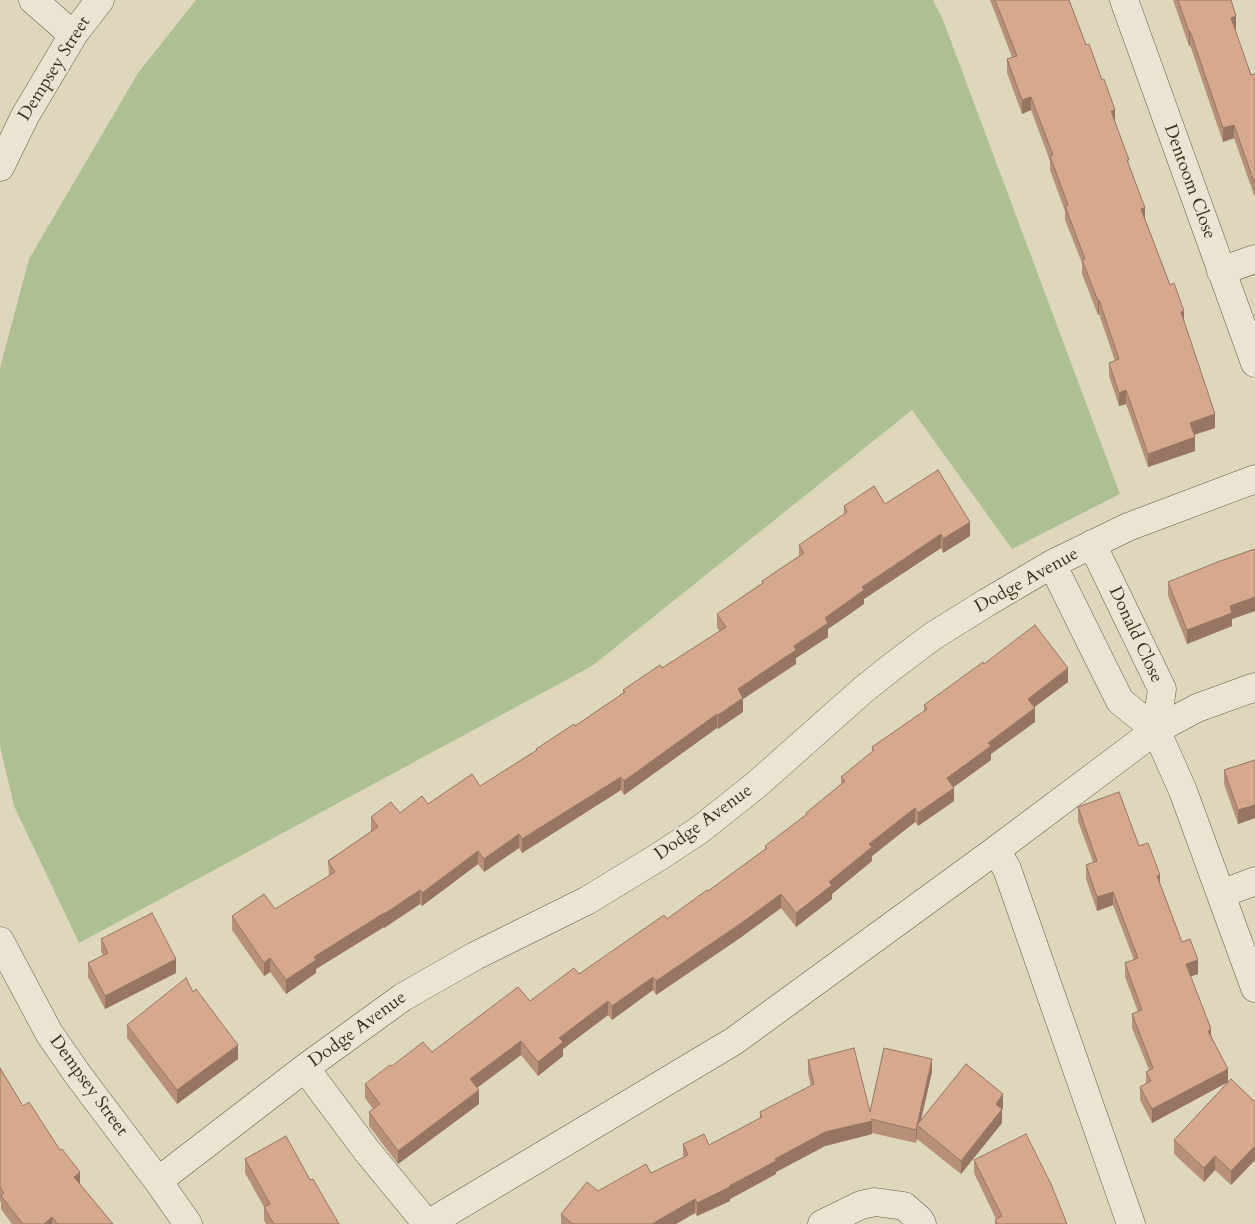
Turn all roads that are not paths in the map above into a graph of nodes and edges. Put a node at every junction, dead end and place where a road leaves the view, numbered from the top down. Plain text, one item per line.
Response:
1 (33, 0) edge
2 (1124, 0) edge
3 (98, 1) edge
4 (73, 36) junction
5 (0, 167) edge
6 (1255, 259) edge
7 (1221, 270) junction
8 (1255, 363) edge
9 (1255, 479) edge
10 (1092, 544) junction
11 (1052, 564) junction
12 (1255, 687) edge
13 (1156, 730) junction
14 (996, 850) junction
15 (1255, 881) edge
16 (1221, 894) junction
17 (0, 941) edge
18 (1255, 988) edge
19 (305, 1068) junction
20 (158, 1181) junction
21 (188, 1224) edge
22 (428, 1224) edge
23 (822, 1224) edge
24 (922, 1224) edge
25 (1131, 1224) edge

1 - 4 street
2 - 7 street, Dentoom Close
3 - 4 street, Dempsey Street
4 - 5 street, Dempsey Street
6 - 7 street
7 - 8 street, Dentoom Close
9 - 10 street, Dodge Avenue
10 - 11 street, Dodge Avenue
10 - 13 street, Donald Close
11 - 13 street
11 - 19 street, Dodge Avenue
12 - 13 street
13 - 14 street
13 - 16 street
14 - 22 street
14 - 25 street
15 - 16 street
16 - 18 street
17 - 20 street, Dempsey Street
19 - 20 street, Dodge Avenue
19 - 22 street
20 - 21 street, Dempsey Street
23 - 24 street

